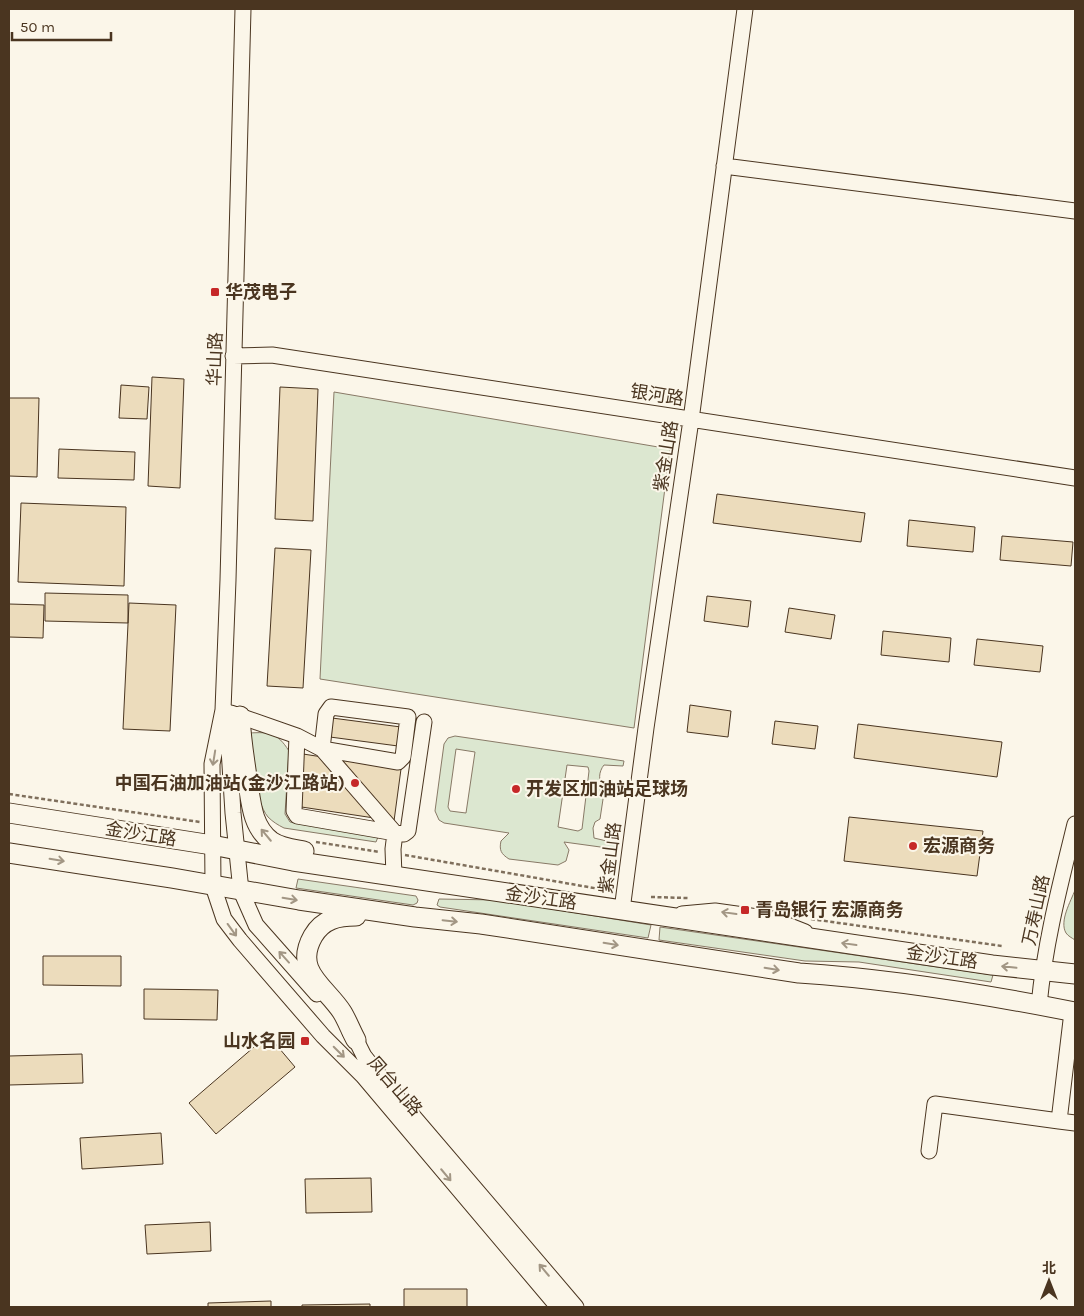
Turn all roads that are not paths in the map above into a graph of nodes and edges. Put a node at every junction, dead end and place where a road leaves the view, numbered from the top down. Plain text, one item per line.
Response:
1 (243, 9) edge
2 (745, 9) edge
3 (724, 166) junction
4 (1075, 211) edge
5 (233, 356) junction
6 (691, 420) junction
7 (1075, 478) edge
8 (232, 713) junction
9 (424, 722) dead end
10 (297, 736) junction
11 (322, 749) junction
12 (9, 812) edge
13 (1074, 832) edge
14 (394, 833) junction
15 (212, 845) junction
16 (237, 850) junction
17 (9, 853) edge
18 (394, 876) junction
19 (213, 886) junction
20 (241, 892) junction
21 (623, 901) junction
22 (415, 917) junction
23 (1042, 971) junction
24 (1075, 974) edge
25 (1039, 1005) junction
26 (1074, 1012) edge
27 (356, 1040) junction
28 (1059, 1121) junction
29 (1075, 1124) edge
30 (929, 1151) dead end
31 (558, 1307) edge
32 (576, 1307) edge

1 - 5 street, 华山路
2 - 3 street, 紫金山路
3 - 4 street
3 - 6 street, 紫金山路
5 - 6 street, 银河路
5 - 8 street, 华山路
6 - 7 street, 银河路
6 - 21 street, 紫金山路
8 - 10 street
8 -> 15 street, 凤台山路
8 - 16 street, 凤台山路
18 -> 8 main road
9 - 14 street
10 - 11 street
10 - 14 street
11 - 11 street
11 - 14 street
12 - 15 main road, 金沙江路
13 - 23 street, 万寿山路
14 - 18 street
15 - 16 main road, 金沙江路
15 - 19 street, 凤台山路
16 - 18 main road, 金沙江路
16 - 20 street, 凤台山路
17 -> 19 main road, 金沙江路
18 - 21 main road, 金沙江路
19 - 20 main road, 金沙江路
19 -> 31 street, 凤台山路
20 -> 22 main road, 金沙江路
27 -> 20 street, 凤台山路
23 -> 21 main road, 金沙江路
22 -> 25 main road, 金沙江路
22 - 27 main road
23 - 24 main road, 金沙江路
23 - 25 street, 万寿山路
25 - 26 main road, 金沙江路
26 - 28 street
32 -> 27 street, 凤台山路
28 - 29 street
28 - 30 street

